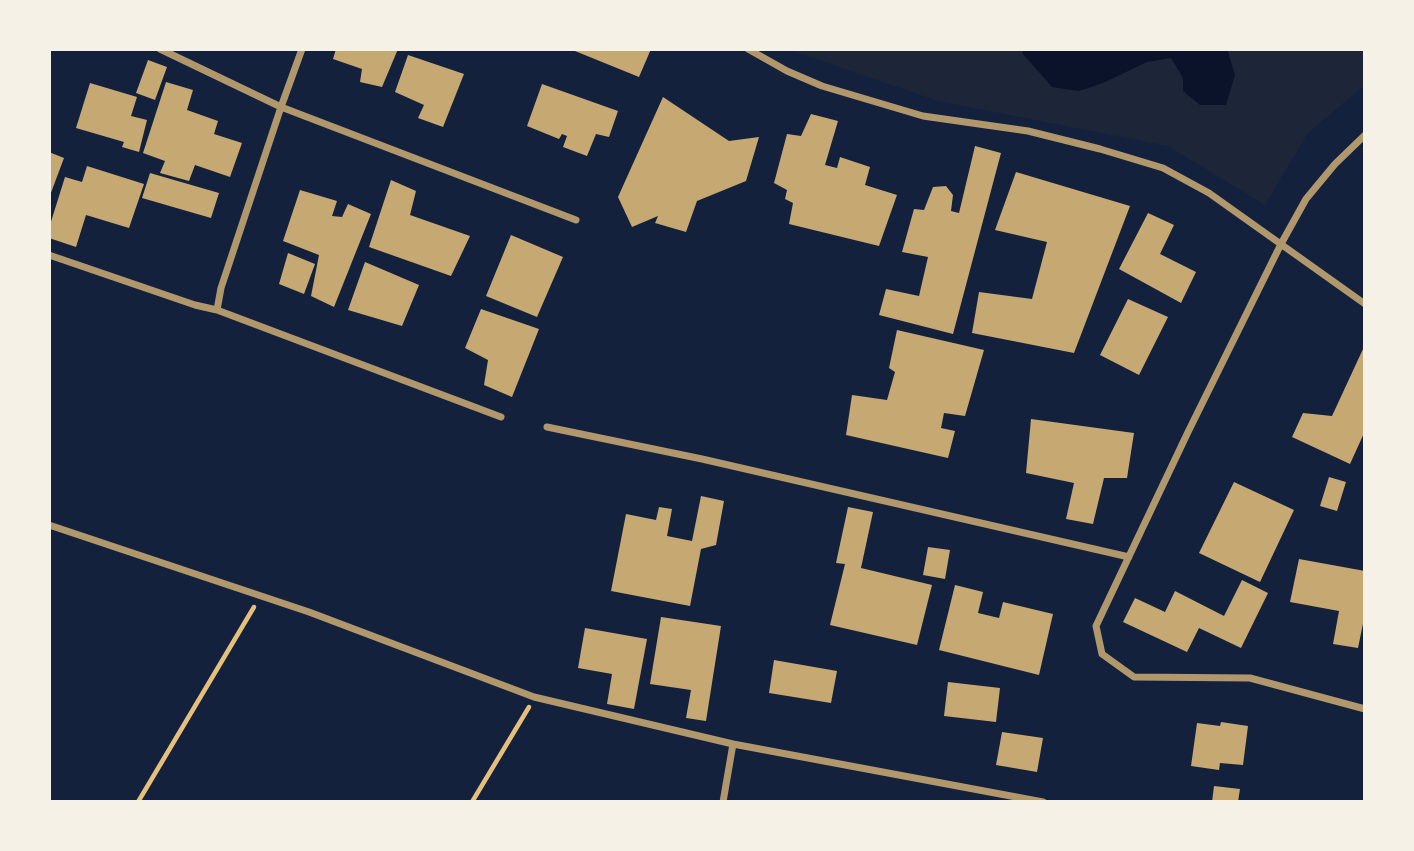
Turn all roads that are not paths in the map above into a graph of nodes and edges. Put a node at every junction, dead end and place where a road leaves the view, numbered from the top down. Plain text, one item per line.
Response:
1 (160, 49) edge
2 (302, 49) edge
3 (748, 49) edge
4 (281, 107) junction
5 (1365, 135) edge
6 (576, 220) dead end
7 (1281, 244) junction
8 (49, 255) edge
9 (1365, 304) edge
10 (217, 310) junction
11 (501, 417) dead end
12 (547, 427) dead end
13 (49, 525) edge
14 (1129, 557) junction
15 (1365, 709) edge
16 (733, 744) junction
17 (723, 802) edge
18 (1043, 802) edge

1 - 4 street
2 - 4 street
3 - 7 street
4 - 6 street
4 - 10 street
5 - 7 street
7 - 9 street
7 - 14 street
8 - 10 street
10 - 11 street
12 - 14 street
13 - 16 street
14 - 15 street
16 - 17 street
16 - 18 street

